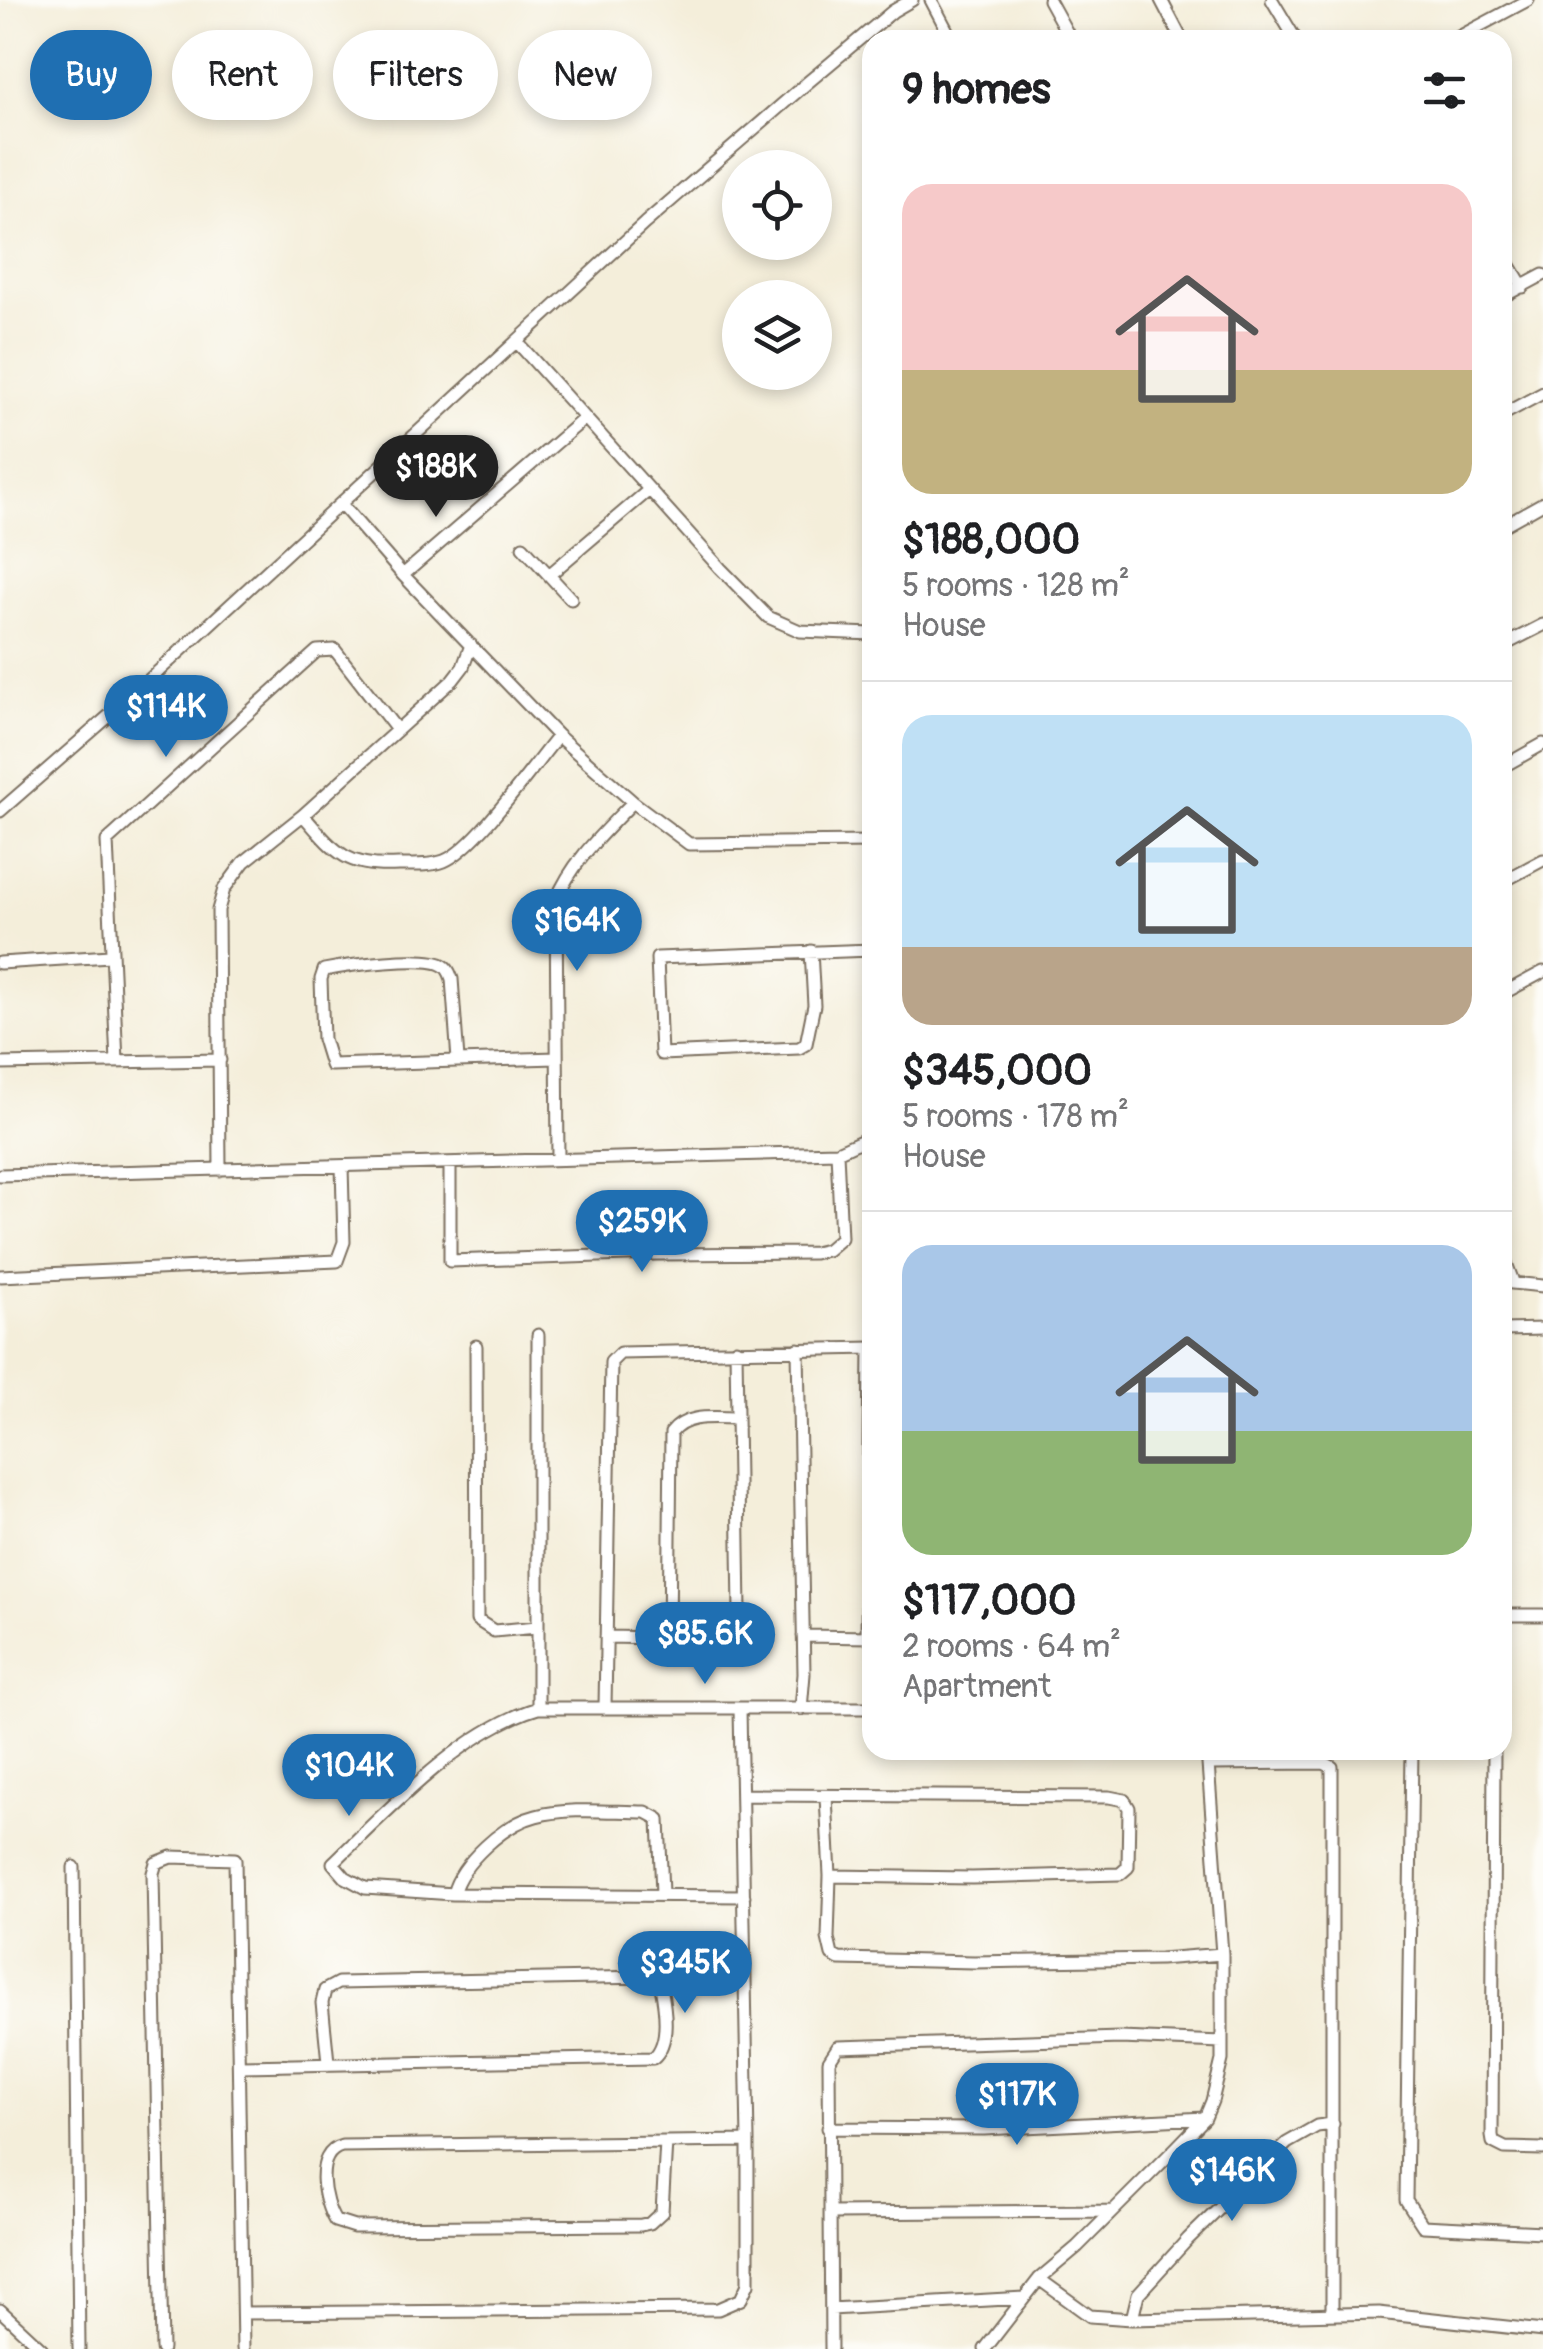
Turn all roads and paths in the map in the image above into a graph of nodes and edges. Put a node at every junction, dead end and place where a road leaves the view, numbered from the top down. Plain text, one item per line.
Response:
1 (912, 0) edge
2 (930, 0) edge
3 (1050, 0) edge
4 (1161, 0) edge
5 (1528, 0) edge
6 (1278, 2) edge
7 (1504, 5) edge
8 (870, 30) edge
9 (946, 30) edge
10 (1066, 30) edge
11 (1177, 30) edge
12 (1291, 30) edge
13 (1468, 30) edge
14 (862, 37) edge
15 (1512, 268) edge
16 (1543, 275) edge
17 (1523, 286) junction
18 (1512, 292) edge
19 (517, 342) junction
20 (1543, 393) edge
21 (1512, 410) edge
22 (585, 418) junction
23 (649, 490) junction
24 (1543, 503) edge
25 (340, 504) junction
26 (1512, 520) edge
27 (523, 546) dead end
28 (403, 575) junction
29 (550, 575) junction
30 (571, 598) dead end
31 (1543, 625) edge
32 (862, 633) edge
33 (1512, 641) edge
34 (472, 646) junction
35 (397, 730) junction
36 (558, 736) junction
37 (1543, 744) edge
38 (1512, 761) edge
39 (633, 802) junction
40 (0, 811) edge
41 (304, 814) junction
42 (862, 842) edge
43 (1543, 860) edge
44 (1512, 877) edge
45 (862, 950) edge
46 (811, 951) junction
47 (110, 956) junction
48 (0, 963) edge
49 (1543, 972) edge
50 (1512, 989) edge
51 (557, 1058) junction
52 (220, 1060) junction
53 (458, 1060) junction
54 (116, 1062) junction
55 (0, 1064) edge
56 (862, 1141) edge
57 (837, 1152) junction
58 (558, 1159) junction
59 (450, 1163) junction
60 (342, 1166) junction
61 (220, 1170) junction
62 (0, 1175) edge
63 (0, 1276) edge
64 (1512, 1282) edge
65 (1543, 1286) edge
66 (1543, 1329) edge
67 (1512, 1330) edge
68 (538, 1334) dead end
69 (476, 1346) dead end
70 (862, 1348) edge
71 (736, 1349) junction
72 (798, 1349) junction
73 (737, 1418) junction
74 (1512, 1615) edge
75 (1543, 1615) edge
76 (538, 1627) junction
77 (803, 1636) junction
78 (606, 1637) junction
79 (862, 1637) edge
80 (670, 1640) junction
81 (605, 1707) junction
82 (538, 1708) junction
83 (740, 1708) junction
84 (801, 1708) junction
85 (862, 1708) edge
86 (1210, 1760) edge
87 (1412, 1760) edge
88 (1494, 1760) edge
89 (1211, 1764) junction
90 (742, 1795) junction
91 (826, 1796) junction
92 (74, 1867) dead end
93 (830, 1876) junction
94 (453, 1894) junction
95 (662, 1894) junction
96 (744, 1896) junction
97 (1222, 1954) junction
98 (1222, 2042) junction
99 (328, 2062) junction
100 (241, 2066) junction
101 (1205, 2118) junction
102 (1333, 2124) junction
103 (828, 2128) junction
104 (666, 2142) junction
105 (748, 2142) junction
106 (1543, 2149) edge
107 (1113, 2212) junction
108 (830, 2213) junction
109 (1543, 2232) edge
110 (1038, 2279) junction
111 (1024, 2298) junction
112 (831, 2309) junction
113 (0, 2310) edge
114 (1332, 2312) junction
115 (243, 2313) junction
116 (1132, 2319) junction
117 (1543, 2331) edge
118 (42, 2349) edge
119 (78, 2349) edge
120 (162, 2349) edge
121 (244, 2349) edge
122 (831, 2349) edge
123 (984, 2349) edge

1 - 8 street
2 - 9 street
3 - 10 street
4 - 11 street
5 - 7 street
6 - 12 street
7 - 13 street
14 - 19 street
15 - 17 street
16 - 17 street
17 - 18 street
19 - 22 street
19 - 25 street
20 - 21 street
22 - 23 street
22 - 28 street
23 - 29 street
23 - 32 street
24 - 26 street
25 - 28 street
25 - 40 street
27 - 29 street
28 - 34 street
29 - 30 street
31 - 33 street
34 - 35 street
34 - 36 street
35 - 41 street
35 - 47 street
36 - 39 street
36 - 41 street
37 - 38 street
39 - 42 street
39 - 51 street
41 - 52 street
43 - 44 street
45 - 46 street
46 - 46 street
47 - 48 street
47 - 54 street
49 - 50 street
51 - 53 street
51 - 58 street
52 - 54 street
52 - 61 street
53 - 53 street
54 - 55 street
56 - 57 street
57 - 58 street
57 - 59 street
58 - 59 street
59 - 60 street
60 - 61 street
60 - 63 street
61 - 62 street
64 - 65 street
66 - 67 street
68 - 76 street
69 - 76 street
70 - 72 street
71 - 72 street
71 - 73 street
71 - 78 street
72 - 77 street
73 - 80 street
73 - 80 street
74 - 75 street
76 - 82 street
77 - 79 street
77 - 84 street
78 - 80 street
78 - 81 street
81 - 82 street
81 - 83 street
82 - 94 street
83 - 84 street
83 - 90 street
84 - 85 street
86 - 89 street
87 - 109 street
88 - 106 street
89 - 97 street
89 - 102 street
90 - 91 street
90 - 96 street
91 - 93 street
91 - 93 street
92 - 119 street
93 - 97 street
94 - 95 street
94 - 95 street
95 - 96 street
96 - 105 street
97 - 98 street
98 - 101 street
98 - 103 street
99 - 99 street
99 - 100 street
100 - 115 street
100 - 120 street
101 - 103 street
101 - 107 street
102 - 114 street
102 - 116 street
103 - 108 street
104 - 104 street
104 - 105 street
105 - 115 street
107 - 108 street
107 - 110 street
108 - 112 street
110 - 111 street
110 - 116 street
111 - 112 street
111 - 123 street
112 - 122 street
113 - 118 street
114 - 116 street
114 - 117 street
115 - 121 street

